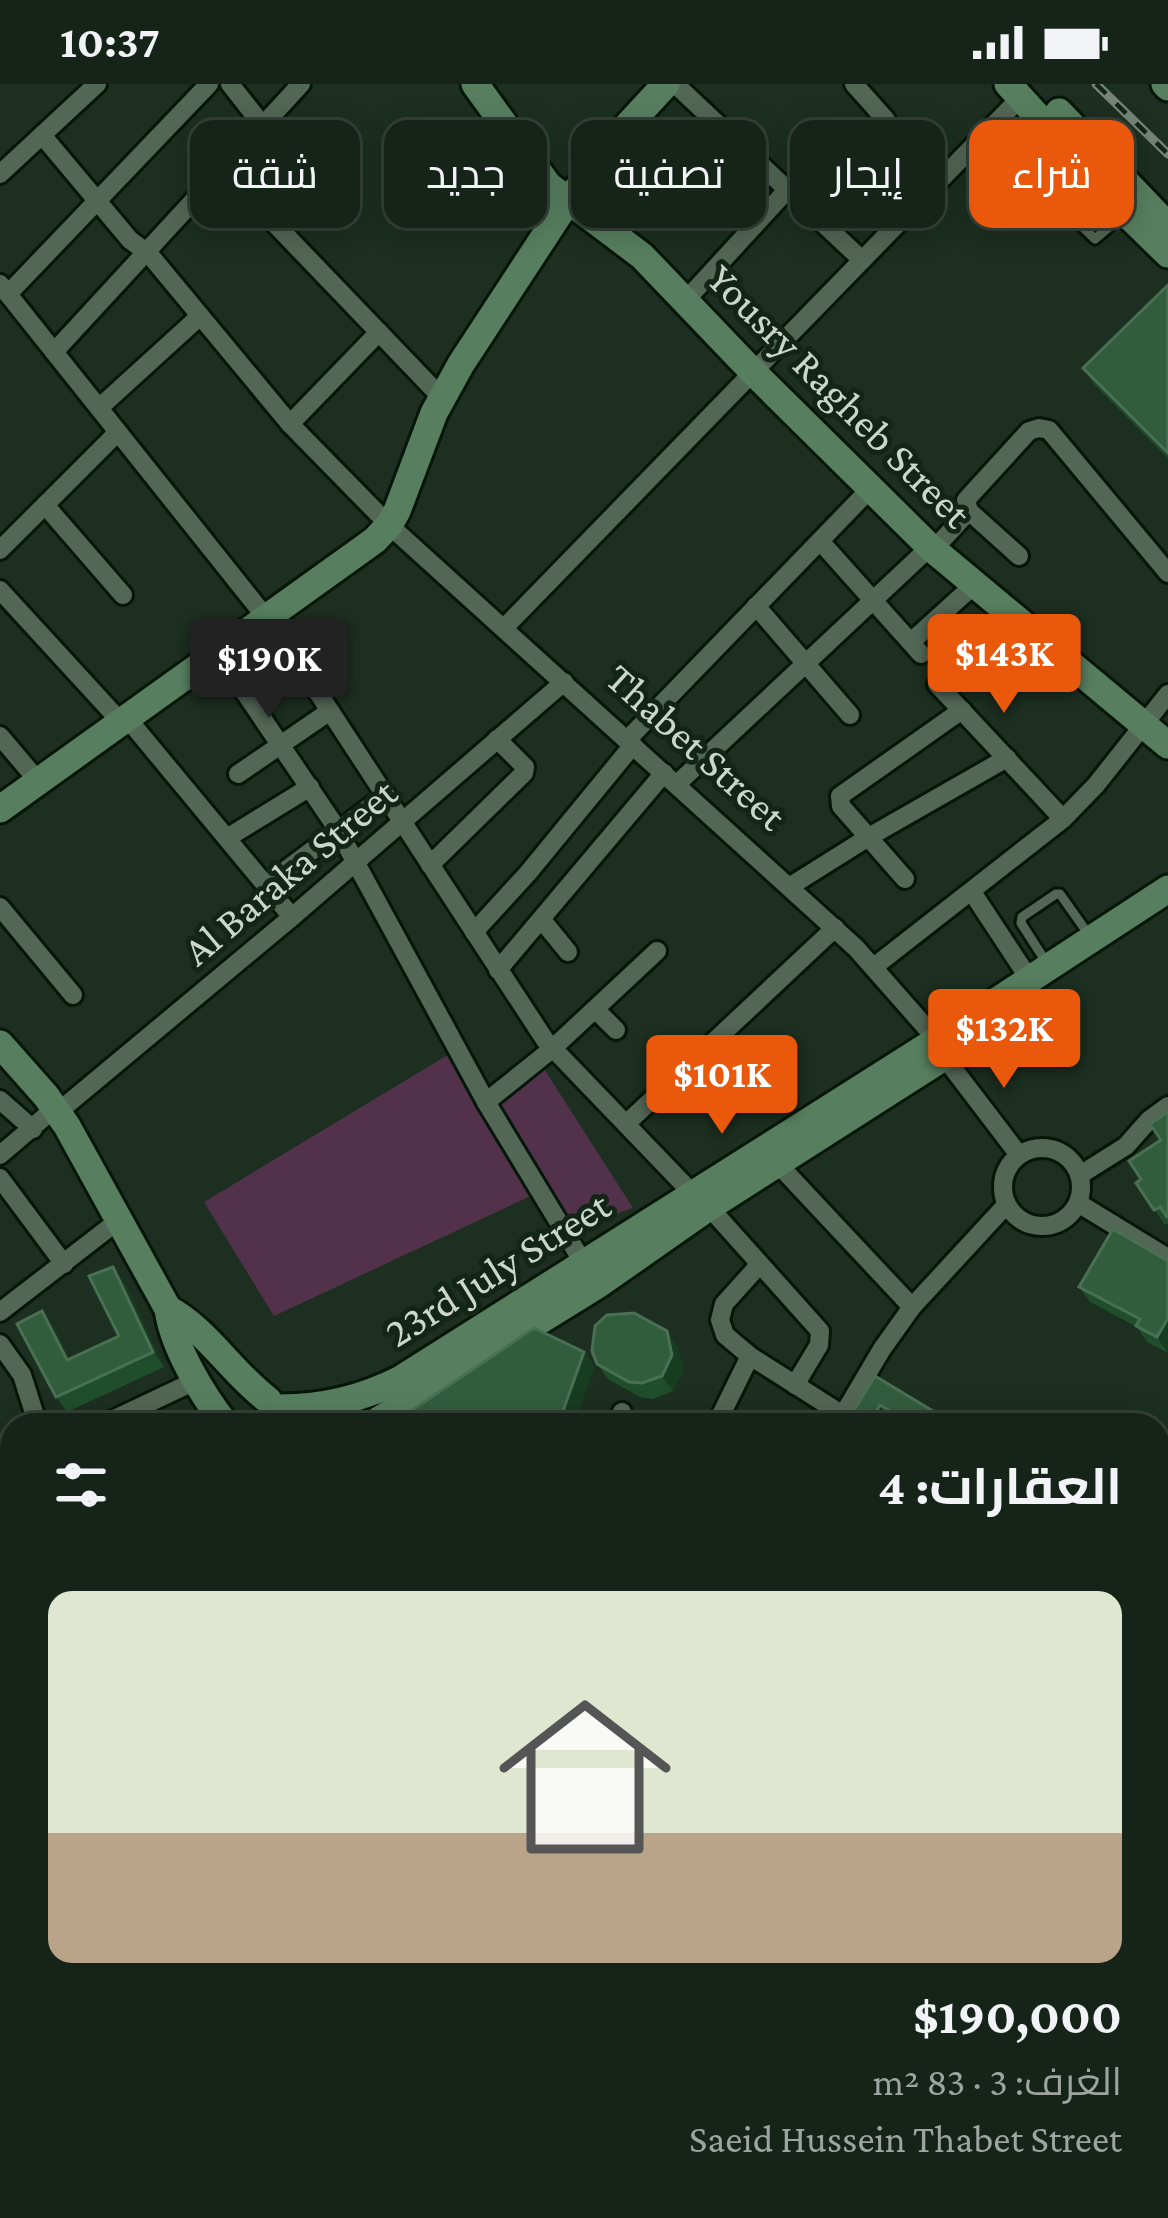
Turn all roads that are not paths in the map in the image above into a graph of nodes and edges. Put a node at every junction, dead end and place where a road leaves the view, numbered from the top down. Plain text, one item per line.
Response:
1 (97, 84) edge
2 (209, 84) edge
3 (230, 84) edge
4 (302, 84) edge
5 (475, 84) edge
6 (854, 84) edge
7 (663, 86) edge
8 (1020, 88) edge
9 (258, 120) edge
10 (269, 120) edge
11 (886, 120) dead end
12 (1046, 120) edge
13 (42, 135) junction
14 (0, 174) edge
15 (787, 190) junction
16 (97, 201) junction
17 (567, 202) junction
18 (190, 205) edge
19 (1134, 221) edge
20 (1168, 226) edge
21 (279, 228) edge
22 (1083, 228) edge
23 (1110, 228) edge
24 (146, 252) junction
25 (1168, 254) edge
26 (862, 260) junction
27 (4, 289) edge
28 (685, 301) junction
29 (200, 316) junction
30 (379, 332) junction
31 (54, 352) junction
32 (753, 372) junction
33 (442, 398) junction
34 (99, 408) junction
35 (290, 424) junction
36 (118, 432) junction
37 (870, 489) junction
38 (45, 505) junction
39 (969, 511) junction
40 (389, 525) junction
41 (820, 541) junction
42 (932, 548) junction
43 (0, 550) edge
44 (1019, 556) dead end
45 (1168, 573) edge
46 (975, 584) junction
47 (0, 590) edge
48 (123, 595) dead end
49 (873, 600) junction
50 (756, 606) junction
51 (267, 617) junction
52 (504, 628) junction
53 (218, 653) junction
54 (806, 663) junction
55 (564, 682) junction
56 (938, 684) dead end
57 (1168, 694) edge
58 (962, 710) junction
59 (330, 711) junction
60 (850, 715) dead end
61 (124, 720) junction
62 (1144, 723) junction
63 (0, 736) edge
64 (497, 739) junction
65 (630, 742) junction
66 (282, 745) junction
67 (1168, 745) edge
68 (1007, 758) junction
69 (238, 774) dead end
70 (671, 778) junction
71 (38, 781) junction
72 (310, 787) junction
73 (386, 795) junction
74 (0, 809) edge
75 (1064, 819) junction
76 (403, 820) junction
77 (338, 830) junction
78 (227, 838) junction
79 (867, 838) junction
80 (356, 862) junction
81 (430, 865) junction
82 (905, 879) dead end
83 (266, 885) junction
84 (789, 887) junction
85 (1168, 889) edge
86 (972, 892) junction
87 (0, 907) edge
88 (1168, 908) edge
89 (292, 917) junction
90 (542, 920) junction
91 (835, 928) junction
92 (474, 932) junction
93 (1092, 939) junction
94 (568, 952) dead end
95 (658, 952) dead end
96 (875, 966) junction
97 (498, 970) junction
98 (1040, 974) junction
99 (73, 995) dead end
100 (596, 1009) junction
101 (616, 1030) dead end
102 (0, 1044) edge
103 (552, 1049) junction
104 (941, 1049) junction
105 (0, 1100) edge
106 (486, 1102) junction
107 (1168, 1106) edge
108 (57, 1110) junction
109 (627, 1124) junction
110 (33, 1130) junction
111 (0, 1155) edge
112 (1019, 1155) junction
113 (777, 1163) junction
114 (1080, 1175) junction
115 (0, 1178) edge
116 (700, 1200) junction
117 (1078, 1203) junction
118 (1007, 1204) junction
119 (119, 1220) junction
120 (1168, 1258) edge
121 (64, 1264) junction
122 (584, 1264) junction
123 (760, 1264) junction
124 (0, 1284) edge
125 (6, 1307) edge
126 (912, 1307) junction
127 (168, 1309) junction
128 (0, 1344) edge
129 (750, 1356) junction
130 (22, 1375) junction
131 (197, 1380) junction
132 (0, 1383) edge
133 (795, 1385) junction
134 (380, 1410) edge
135 (278, 1411) edge
136 (34, 1413) edge
137 (139, 1413) edge
138 (220, 1413) edge
139 (236, 1413) edge
140 (722, 1413) edge
141 (831, 1413) edge
142 (844, 1413) edge

1 - 13 street
2 - 16 street
3 - 9 street
4 - 10 street
5 - 17 main road, Yousry Ragheb Street
6 - 11 street
7 - 15 street
7 - 17 main road
8 - 12 main road
8 - 20 main road
8 - 26 street
13 - 14 street
13 - 16 street, Thabet Street
15 - 26 street
15 - 28 street
16 - 24 street, Thabet Street
16 - 27 street
17 - 28 main road, Yousry Ragheb Street
17 - 33 main road
18 - 24 street
19 - 25 main road
21 - 30 street
22 - 23 lane
24 - 29 street, Thabet Street
24 - 31 street
26 - 32 street
27 - 31 street
28 - 32 main road, Yousry Ragheb Street
29 - 34 street
29 - 35 street, Thabet Street
30 - 33 street
30 - 35 street
31 - 34 street
32 - 37 main road, Yousry Ragheb Street
32 - 52 street
33 - 40 main road
34 - 36 street
35 - 40 street, Thabet Street
36 - 38 street
36 - 51 street
37 - 41 street
37 - 42 main road, Yousry Ragheb Street
38 - 43 street
38 - 48 street
39 - 42 street
39 - 44 street
39 - 45 street
40 - 51 main road
40 - 52 street, Thabet Street
41 - 49 street
41 - 50 street
42 - 46 main road, Yousry Ragheb Street
42 - 49 street
46 - 49 street
46 - 62 main road, Yousry Ragheb Street
47 - 61 street
49 - 54 street
50 - 54 street
50 - 65 street
51 - 53 main road
51 - 59 street
52 - 55 street, Thabet Street
53 - 61 main road
53 - 66 street
54 - 60 street
54 - 70 street
55 - 64 street, Al Baraka Street
55 - 65 street, Thabet Street
56 - 58 street
57 - 62 street
58 - 68 street
58 - 79 street
59 - 66 street
59 - 73 street
61 - 71 main road
61 - 78 street
62 - 67 main road, Yousry Ragheb Street
62 - 75 street
63 - 71 street
64 - 76 street, Al Baraka Street
64 - 81 street
65 - 70 street, Thabet Street
65 - 92 street
66 - 69 street
66 - 72 street
68 - 75 street
68 - 79 street
70 - 84 street, Thabet Street
70 - 90 street
71 - 74 main road
72 - 77 street
72 - 78 street
73 - 76 street
73 - 77 street
75 - 86 street
76 - 80 street, Al Baraka Street
76 - 81 street
77 - 80 street
77 - 83 street
78 - 83 street
79 - 82 street
79 - 84 street
80 - 89 street, Al Baraka Street
80 - 106 street
81 - 92 street
83 - 89 street
84 - 91 street, Thabet Street
85 - 93 main road, 23rd July Street
86 - 96 street
86 - 98 street
87 - 99 street
88 - 104 main road, 23rd July Street
89 - 108 street, Al Baraka Street
90 - 94 street
90 - 97 street
91 - 96 street, Thabet Street
91 - 109 street
92 - 97 street
93 - 98 main road, 23rd July Street
93 - 98 lane
95 - 100 street
96 - 104 street, Thabet Street
97 - 103 street
98 - 104 main road, 23rd July Street
100 - 101 street
100 - 103 street
102 - 108 main road
103 - 106 street
103 - 109 street
104 - 112 street, Thabet Street
104 - 113 main road, 23rd July Street
104 - 116 main road, 23rd July Street
105 - 110 street
106 - 122 street
107 - 114 street
108 - 110 street, Al Baraka Street
108 - 119 main road
109 - 116 street
110 - 111 street, Al Baraka Street
112 - 114 street
112 - 118 street
113 - 116 main road, 23rd July Street
113 - 126 street
114 - 117 street
115 - 121 street
116 - 122 main road, 23rd July Street
116 - 123 street
116 - 134 main road, 23rd July Street
117 - 118 street
117 - 120 street
118 - 126 street
119 - 121 street
119 - 127 main road
121 - 125 street
122 - 134 main road, 23rd July Street
123 - 129 street
123 - 133 street
124 - 125 street
126 - 142 street
127 - 131 main road
127 - 135 main road
128 - 130 street
129 - 133 street
129 - 140 street
130 - 132 street
130 - 136 street
131 - 137 street
131 - 138 main road
133 - 141 street
135 - 139 main road

